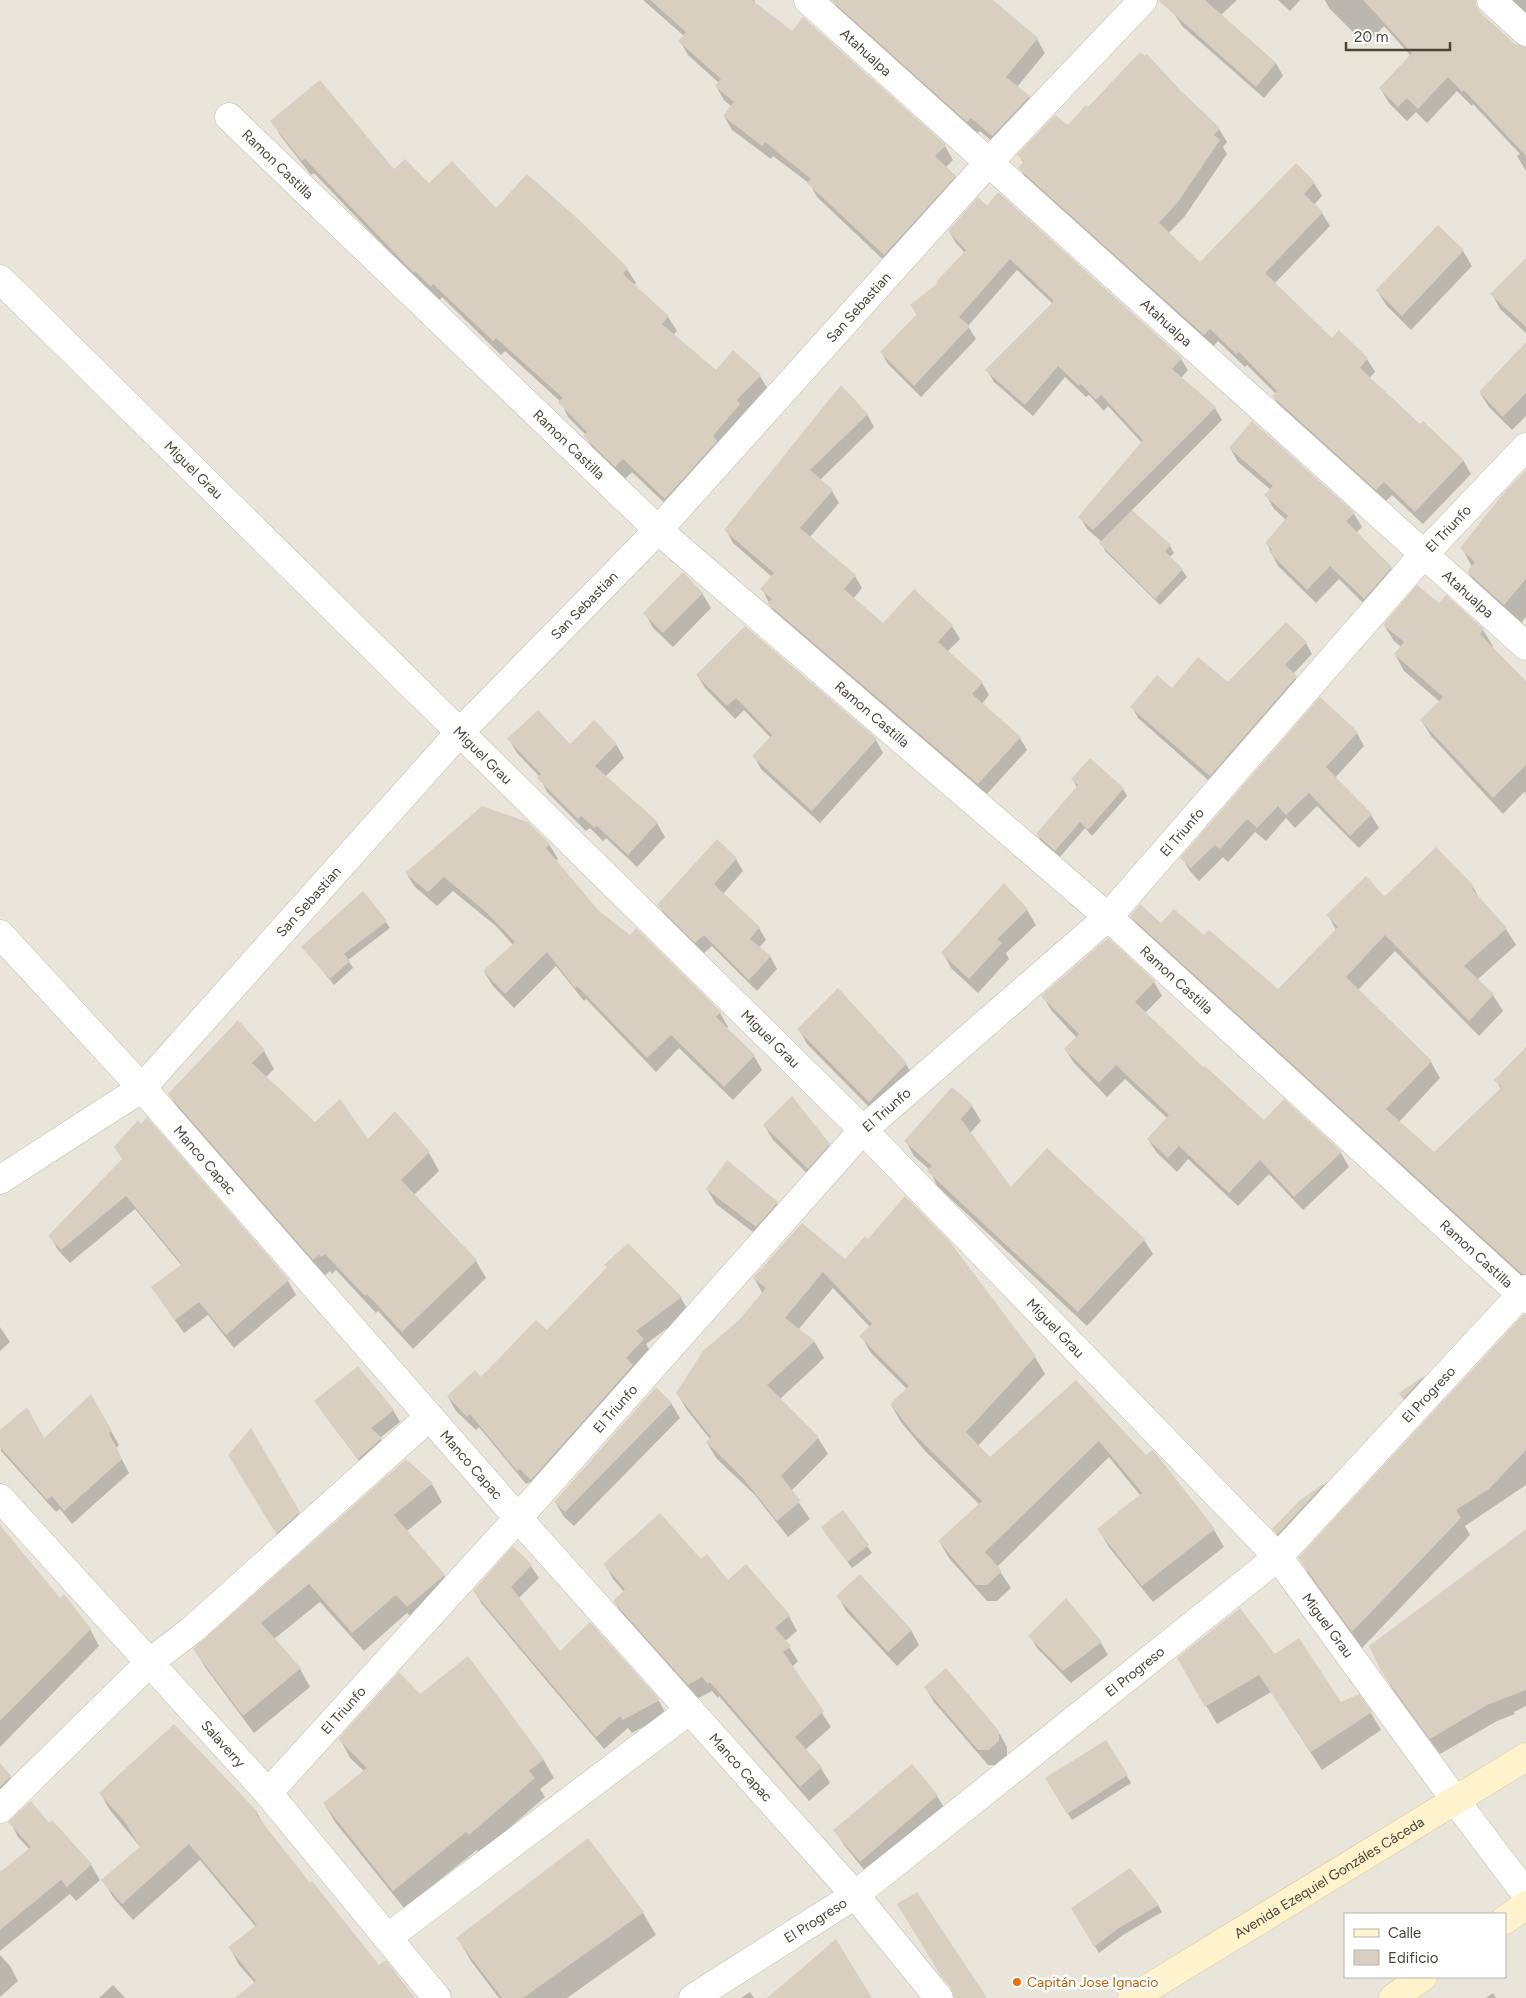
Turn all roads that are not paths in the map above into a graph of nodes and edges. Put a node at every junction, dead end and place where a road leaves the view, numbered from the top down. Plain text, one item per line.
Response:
1 (808, 0) edge
2 (1143, 0) edge
3 (1491, 0) edge
4 (1526, 32) edge
5 (229, 116) dead end
6 (988, 163) junction
7 (0, 279) edge
8 (1526, 446) edge
9 (658, 530) junction
10 (1423, 555) junction
11 (1526, 646) edge
12 (460, 732) junction
13 (1108, 917) junction
14 (0, 934) edge
15 (142, 1088) junction
16 (863, 1130) junction
17 (0, 1180) edge
18 (1524, 1294) edge
19 (429, 1417) junction
20 (0, 1498) edge
21 (518, 1518) junction
22 (1278, 1558) junction
23 (149, 1663) junction
24 (690, 1710) junction
25 (1526, 1757) edge
26 (268, 1793) junction
27 (1455, 1800) junction
28 (0, 1809) edge
29 (1526, 1894) edge
30 (855, 1895) junction
31 (1526, 1905) edge
32 (1506, 1919) edge
33 (387, 1938) junction
34 (1422, 1978) edge
35 (437, 1998) edge
36 (694, 1998) edge
37 (939, 1998) edge
38 (1132, 1998) edge
39 (1392, 1998) edge

1 - 6 street, Atahualpa
2 - 6 street, San Sebastian
3 - 4 street
5 - 9 street, Ramon Castilla
6 - 9 street, San Sebastian
6 - 10 street, Atahualpa
7 - 12 street, Miguel Grau
8 - 10 street, El Triunfo
9 - 12 street, San Sebastian
9 - 13 street, Ramon Castilla
10 - 11 street, Atahualpa
10 - 13 street, El Triunfo
12 - 15 street, San Sebastian
12 - 16 street, Miguel Grau
13 - 16 street, El Triunfo
13 - 18 street, Ramon Castilla
14 - 15 street, Manco Capac
15 - 17 street, San Sebastian
15 - 19 street, Manco Capac
16 - 21 street, El Triunfo
16 - 22 street, Miguel Grau
18 - 22 street, El Progreso
19 - 21 street, Manco Capac
19 - 23 street
20 - 23 street, Salaverry
21 - 24 street, Manco Capac
21 - 26 street, El Triunfo
22 - 27 street, Miguel Grau
22 - 30 street, El Progreso
23 - 26 street, Salaverry
23 - 28 street
24 - 30 street, Manco Capac
24 - 33 street
25 - 27 main road, Avenida Ezequiel Gonzáles Cáceda
26 - 33 street, Salaverry
27 - 29 street, Miguel Grau
27 - 38 main road, Avenida Ezequiel Gonzáles Cáceda
30 - 36 street, El Progreso
30 - 37 street, Manco Capac
31 - 32 main road
33 - 35 street, Salaverry
34 - 39 main road

